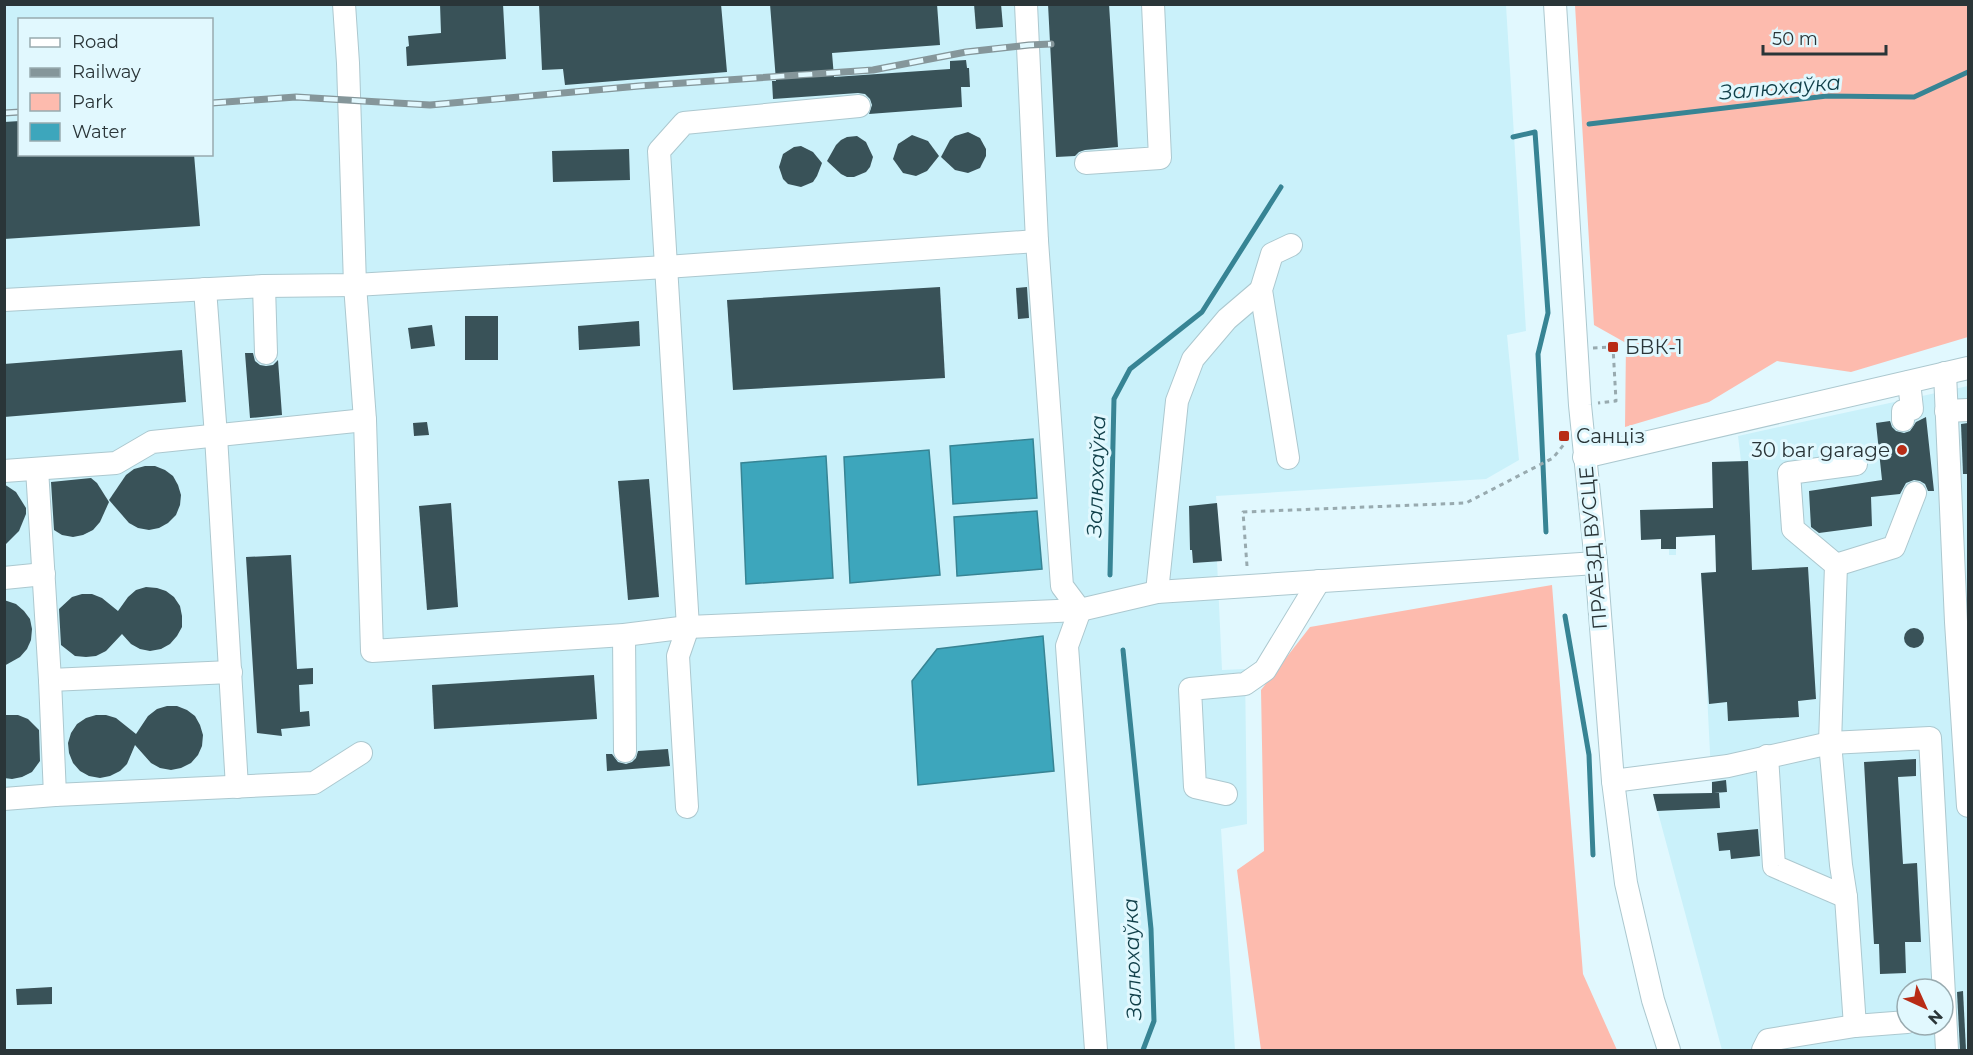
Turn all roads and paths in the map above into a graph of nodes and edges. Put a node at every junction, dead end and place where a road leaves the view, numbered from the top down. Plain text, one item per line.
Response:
1 (344, 4) edge
2 (1026, 4) edge
3 (1153, 4) edge
4 (1555, 4) edge
5 (859, 106) dead end
6 (1086, 164) dead end
7 (1038, 242) junction
8 (1291, 245) dead end
9 (666, 267) junction
10 (356, 285) junction
11 (264, 286) junction
12 (205, 289) junction
13 (1261, 291) junction
14 (4, 300) edge
15 (1613, 347) dead end
16 (266, 353) dead end
17 (1968, 368) edge
18 (1945, 374) junction
19 (1909, 382) junction
20 (1580, 405) junction
21 (1957, 411) edge
22 (365, 420) junction
23 (1903, 420) dead end
24 (216, 436) junction
25 (1564, 436) dead end
26 (1584, 457) junction
27 (1288, 458) dead end
28 (1856, 464) dead end
29 (1959, 465) edge
30 (37, 469) junction
31 (4, 471) edge
32 (1915, 493) dead end
33 (1960, 518) edge
34 (1596, 563) junction
35 (1836, 565) junction
36 (1961, 567) edge
37 (44, 574) junction
38 (4, 578) edge
39 (1319, 581) junction
40 (1249, 586) junction
41 (1157, 592) junction
42 (1080, 610) junction
43 (1962, 621) edge
44 (688, 627) junction
45 (624, 635) junction
46 (231, 672) junction
47 (1964, 674) edge
48 (50, 680) junction
49 (1965, 721) edge
50 (1830, 743) junction
51 (625, 751) dead end
52 (361, 753) dead end
53 (1767, 756) junction
54 (1967, 777) edge
55 (1612, 781) junction
56 (237, 787) junction
57 (1227, 794) dead end
58 (55, 795) junction
59 (4, 799) edge
60 (1968, 806) edge
61 (687, 807) dead end
62 (1846, 897) junction
63 (1942, 977) edge
64 (1895, 1023) edge
65 (1855, 1026) junction
66 (1096, 1050) edge
67 (1669, 1050) edge
68 (1763, 1050) edge

1 - 10 street
2 - 7 street
3 - 6 street
4 - 20 street, ПРАЕЗД ВУСЦЕ
5 - 9 street
7 - 9 street
7 - 42 street
8 - 13 street
9 - 10 street
9 - 44 street
10 - 11 street
10 - 22 street
11 - 12 street
11 - 16 street
12 - 14 street
12 - 24 street
13 - 27 street
13 - 41 street
15 - 20 path
17 - 18 street
18 - 19 street
18 - 21 street
19 - 23 street
19 - 26 street
20 - 26 street, ПРАЕЗД ВУСЦЕ
21 - 29 street
22 - 24 street
22 - 45 street
24 - 30 street
24 - 46 street
25 - 40 path
26 - 34 street, ПРАЕЗД ВУСЦЕ
28 - 35 street
29 - 33 street
30 - 31 street
30 - 37 street
32 - 35 street
33 - 36 street
34 - 39 street
34 - 55 street, ПРАЕЗД ВУСЦЕ
35 - 50 street
36 - 43 street
37 - 38 street
37 - 48 street
39 - 40 street
39 - 57 street
40 - 41 street
41 - 42 street
42 - 44 street
42 - 66 street
43 - 47 street
44 - 45 street
44 - 61 street
45 - 51 street
46 - 48 street
46 - 56 street
47 - 49 street
48 - 58 street
49 - 54 street
50 - 53 street
50 - 62 street
50 - 63 street
52 - 56 street
53 - 55 street
53 - 62 street
54 - 60 street
55 - 67 street, ПРАЕЗД ВУСЦЕ
56 - 58 street
58 - 59 street
62 - 65 street
64 - 65 street
65 - 68 street

